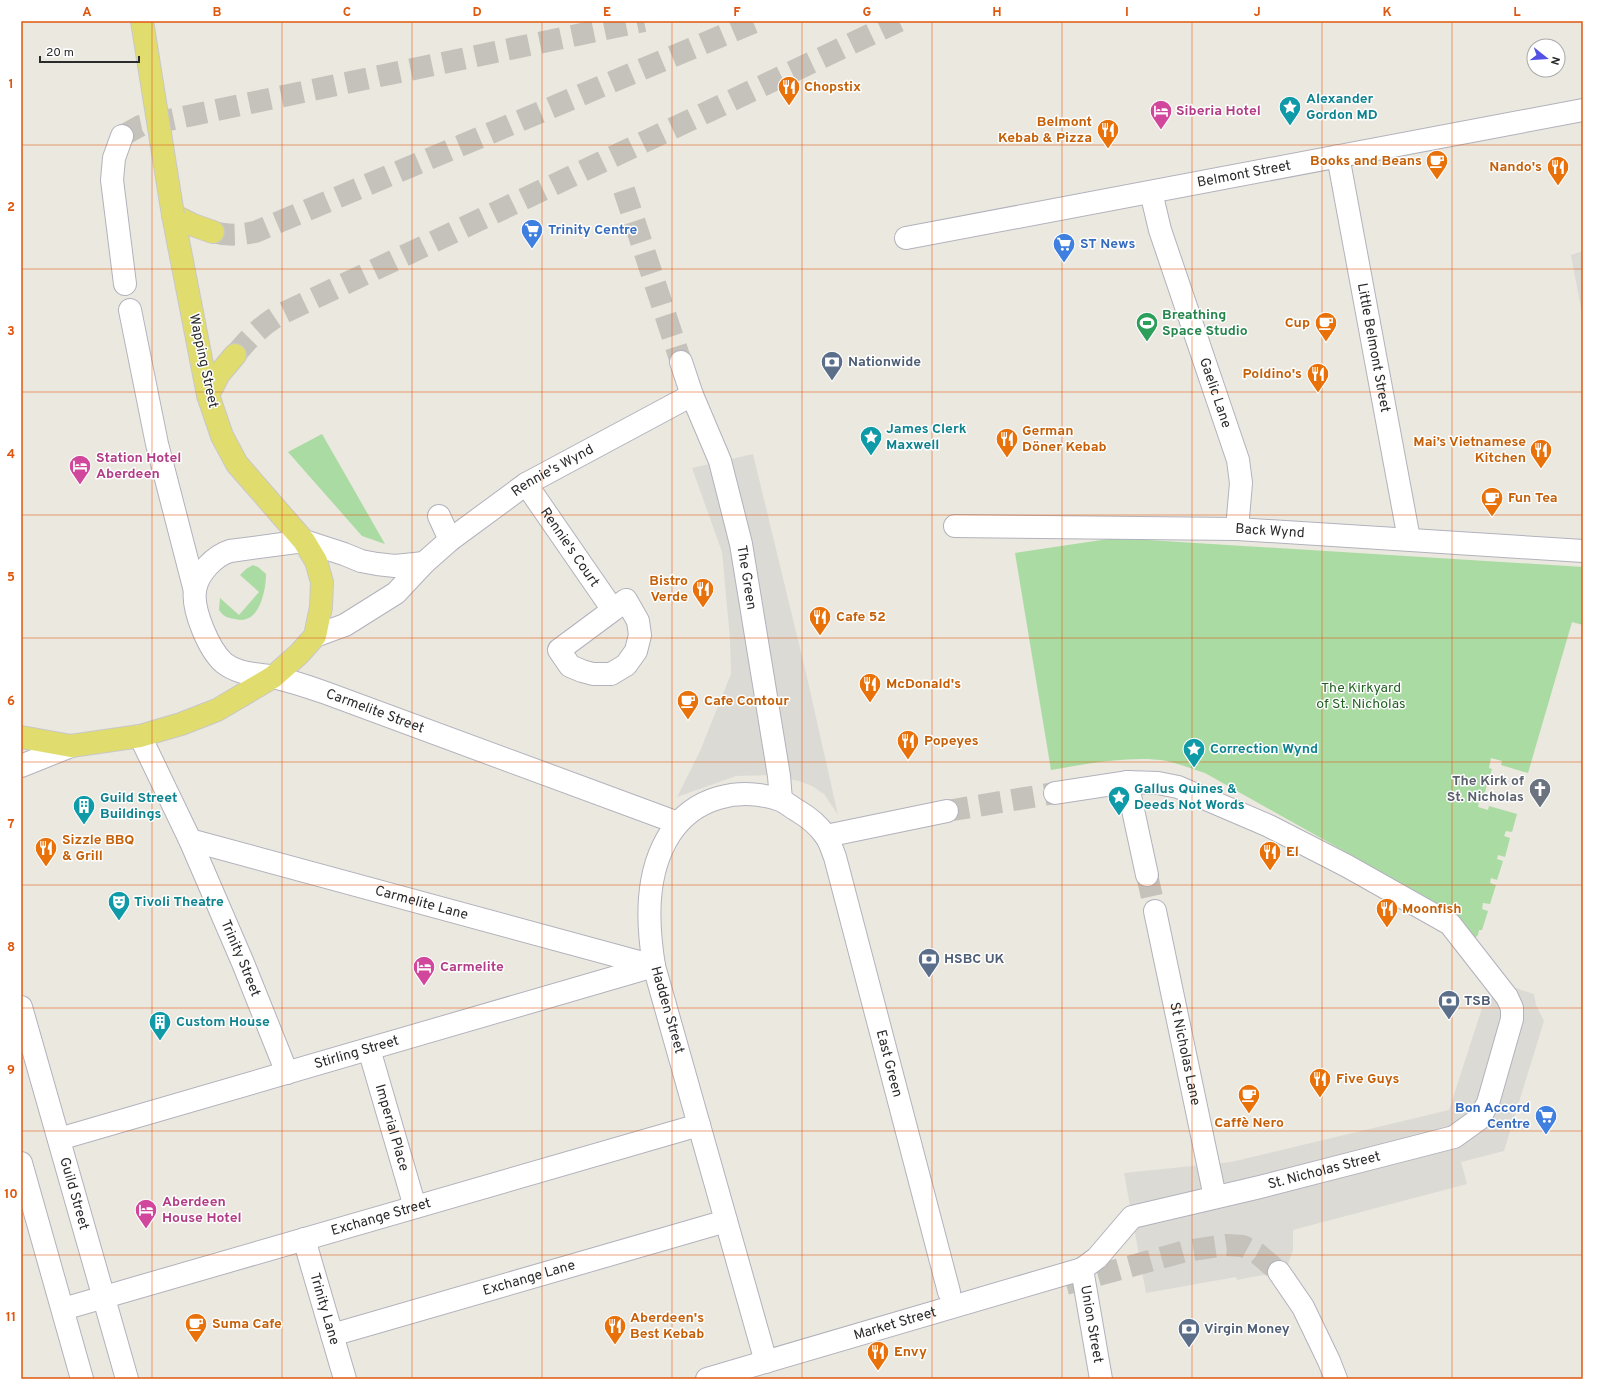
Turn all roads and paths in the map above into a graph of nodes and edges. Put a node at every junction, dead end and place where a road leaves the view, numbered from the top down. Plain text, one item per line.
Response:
1 (142, 21) edge
2 (1583, 110) edge
3 (122, 136) tunnel mouth
4 (1338, 156) junction
5 (1151, 192) junction
6 (173, 215) junction
7 (213, 232) tunnel mouth
8 (906, 238) dead end
9 (125, 284) dead end
10 (130, 310) dead end
11 (234, 354) tunnel mouth
12 (681, 362) tunnel mouth
13 (692, 395) junction
14 (208, 396) junction
15 (526, 484) junction
16 (439, 516) dead end
17 (955, 526) dead end
18 (1237, 529) junction
19 (1409, 539) junction
20 (450, 540) junction
21 (304, 541) junction
22 (1583, 551) edge
23 (424, 563) junction
24 (195, 591) junction
25 (613, 610) dead end
26 (315, 636) junction
27 (273, 677) junction
28 (140, 736) junction
29 (21, 737) edge
30 (71, 746) junction
31 (21, 766) edge
32 (1127, 782) junction
33 (1055, 793) tunnel mouth
34 (781, 800) junction
35 (947, 812) tunnel mouth
36 (678, 823) junction
37 (826, 836) junction
38 (190, 840) junction
39 (1147, 875) tunnel mouth
40 (1155, 911) tunnel mouth
41 (654, 966) junction
42 (21, 1012) edge
43 (369, 1049) junction
44 (287, 1073) junction
45 (699, 1125) junction
46 (59, 1139) junction
47 (21, 1163) edge
48 (1215, 1197) junction
49 (415, 1207) junction
50 (726, 1221) junction
51 (304, 1239) junction
52 (1082, 1269) junction
53 (1279, 1272) tunnel mouth
54 (949, 1292) dead end
55 (104, 1297) junction
56 (63, 1309) junction
57 (332, 1335) junction
58 (766, 1362) junction
59 (1333, 1370) edge
60 (82, 1379) edge
61 (128, 1379) edge
62 (345, 1379) edge
63 (707, 1379) edge
64 (1101, 1379) edge

1 - 6 main road, Wapping Street, bridge
2 - 4 street, Belmont Street
3 - 9 street
4 - 5 street, Belmont Street
4 - 19 street, Little Belmont Street
5 - 8 street, Belmont Street
5 - 18 street, Gaelic Lane
6 - 7 main road
6 - 14 main road, Wapping Street
10 - 24 street
11 - 14 main road
12 - 13 street, The Green
13 - 15 street, Rennie's Wynd
13 - 34 street, The Green
14 - 21 main road, Wapping Street
15 - 20 street, Rennie's Wynd
15 - 25 street, Rennie's Court
16 - 20 street
17 - 18 street, Back Wynd
18 - 19 street, Back Wynd
19 - 22 street, Back Wynd
20 - 23 street, Rennie's Wynd
21 - 23 street
21 - 24 street
21 - 26 main road, Wapping Street
23 - 26 street, Rennie's Wynd
24 - 27 street
26 - 27 main road, Wapping Street
27 - 28 main road
27 - 36 street, Carmelite Street
28 - 30 main road
28 - 38 street, Trinity Street
29 - 30 main road
30 - 31 street
32 - 33 street
32 - 39 street
32 - 48 street, St. Nicholas Street
34 - 36 street, Hadden Street
34 - 37 street, Hadden Street
35 - 37 street
36 - 41 street, Hadden Street
37 - 54 street, East Green
38 - 41 street, Carmelite Lane
38 - 44 street, Trinity Street
40 - 48 street, St Nicholas Lane
41 - 43 street, Stirling Street
41 - 45 street, Hadden Street
42 - 46 street, Guild Street
43 - 44 street, Stirling Street
43 - 49 street, Imperial Place
44 - 46 street, Stirling Street
45 - 49 street, Exchange Street
45 - 50 street, Hadden Street
46 - 55 street, Guild Street
47 - 56 street
48 - 52 street, St. Nicholas Street
49 - 51 street, Exchange Street
50 - 57 street, Exchange Lane
50 - 58 street, Hadden Street
51 - 55 street, Exchange Street
51 - 57 street, Trinity Lane
52 - 58 street, Market Street
52 - 64 street, Union Street
53 - 59 street
55 - 56 street, Exchange Street
55 - 61 street, Guild Street
56 - 60 street
57 - 62 street, Trinity Lane
58 - 63 street, Market Street

